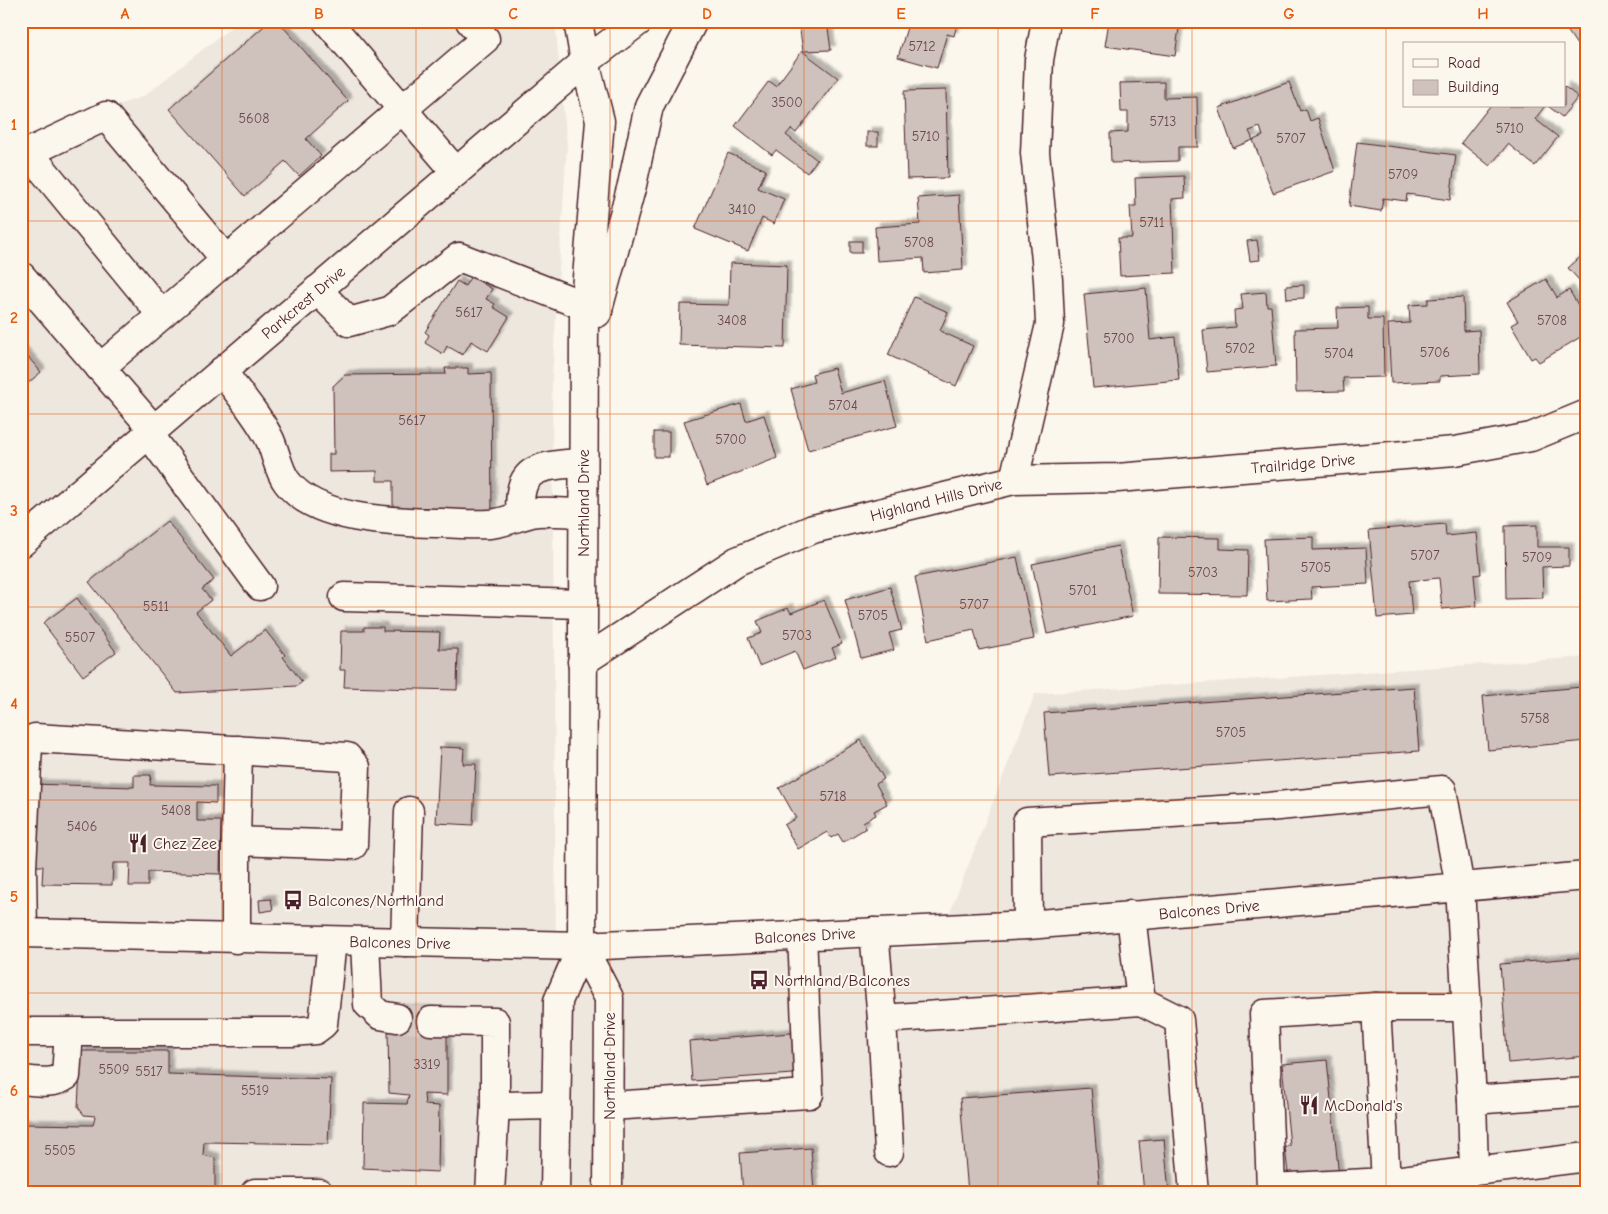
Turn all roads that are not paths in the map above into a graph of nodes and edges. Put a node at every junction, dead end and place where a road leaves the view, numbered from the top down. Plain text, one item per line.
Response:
1 (327, 21) edge
2 (470, 21) edge
3 (578, 21) edge
4 (639, 21) edge
5 (693, 21) edge
6 (1046, 21) edge
7 (585, 62) junction
8 (402, 109) junction
9 (25, 154) edge
10 (456, 172) junction
11 (226, 260) junction
12 (21, 276) edge
13 (317, 290) junction
14 (591, 309) junction
15 (162, 315) junction
16 (100, 368) junction
17 (222, 371) junction
18 (1587, 414) edge
19 (151, 432) junction
20 (583, 464) junction
21 (1014, 480) junction
22 (583, 513) junction
23 (521, 515) junction
24 (21, 543) edge
25 (260, 586) dead end
26 (344, 597) dead end
27 (582, 604) junction
28 (582, 662) junction
29 (238, 750) junction
30 (409, 811) dead end
31 (236, 842) junction
32 (1587, 876) edge
33 (1460, 887) junction
34 (1131, 915) junction
35 (1028, 925) junction
36 (874, 932) junction
37 (22, 934) edge
38 (802, 935) junction
39 (236, 939) junction
40 (332, 941) junction
41 (365, 942) junction
42 (405, 942) junction
43 (582, 946) junction
44 (1140, 1001) junction
45 (1376, 1007) junction
46 (1467, 1007) junction
47 (396, 1018) tunnel mouth
48 (882, 1018) junction
49 (431, 1021) tunnel mouth
50 (21, 1032) edge
51 (69, 1032) junction
52 (21, 1080) edge
53 (1587, 1092) edge
54 (1472, 1100) junction
55 (495, 1106) junction
56 (556, 1106) junction
57 (608, 1106) junction
58 (889, 1152) dead end
59 (1587, 1157) edge
60 (1474, 1171) junction
61 (1387, 1187) edge
62 (255, 1193) edge
63 (319, 1193) edge
64 (490, 1193) edge
65 (555, 1193) edge
66 (608, 1193) edge
67 (1194, 1193) edge

1 - 8 street
2 - 8 street
3 - 7 street, Northland Drive
4 - 7 street, Parkcrest Drive
5 - 14 street
6 - 21 street, Highland Hills Drive
7 - 10 street, Parkcrest Drive
7 - 14 street, Northland Drive
8 - 10 street
8 - 11 street
9 - 11 street
9 - 15 street
10 - 13 street, Parkcrest Drive
11 - 15 street
12 - 16 street
13 - 14 street
13 - 17 street, Parkcrest Drive
14 - 20 street, Northland Drive
15 - 16 street
16 - 19 street
17 - 19 street, Parkcrest Drive
17 - 23 street
18 - 21 street, Trailridge Drive
19 - 24 street, Parkcrest Drive
19 - 25 street
20 - 22 street, Northland Drive
20 - 23 street
21 - 28 street, Highland Hills Drive
22 - 23 street
22 - 27 street, Northland Drive
26 - 27 street
27 - 28 street, Northland Drive
28 - 43 street, Northland Drive
29 - 31 street
29 - 31 street
29 - 37 street
30 - 42 street
31 - 39 street
32 - 33 street, Balcones Drive
33 - 34 street, Balcones Drive
33 - 35 street
33 - 46 street
34 - 35 street, Balcones Drive
34 - 44 street
35 - 36 street, Balcones Drive
36 - 38 street, Balcones Drive
36 - 48 street
37 - 39 street, Balcones Drive
38 - 43 street, Balcones Drive
38 - 57 street
39 - 40 street, Balcones Drive
40 - 41 street, Balcones Drive
40 - 51 street
41 - 42 street, Balcones Drive
41 - 47 street
42 - 43 street, Balcones Drive
43 - 56 street, Northland Drive
43 - 57 street, Northland Drive
44 - 48 street
44 - 67 street
45 - 46 street
45 - 61 street
45 - 61 street
46 - 54 street
48 - 58 street
49 - 55 street
50 - 51 street
51 - 52 street
53 - 54 street
54 - 60 street
55 - 56 street
55 - 64 street
56 - 65 street, Northland Drive
57 - 66 street, Northland Drive
59 - 60 street
60 - 61 street
62 - 63 street

